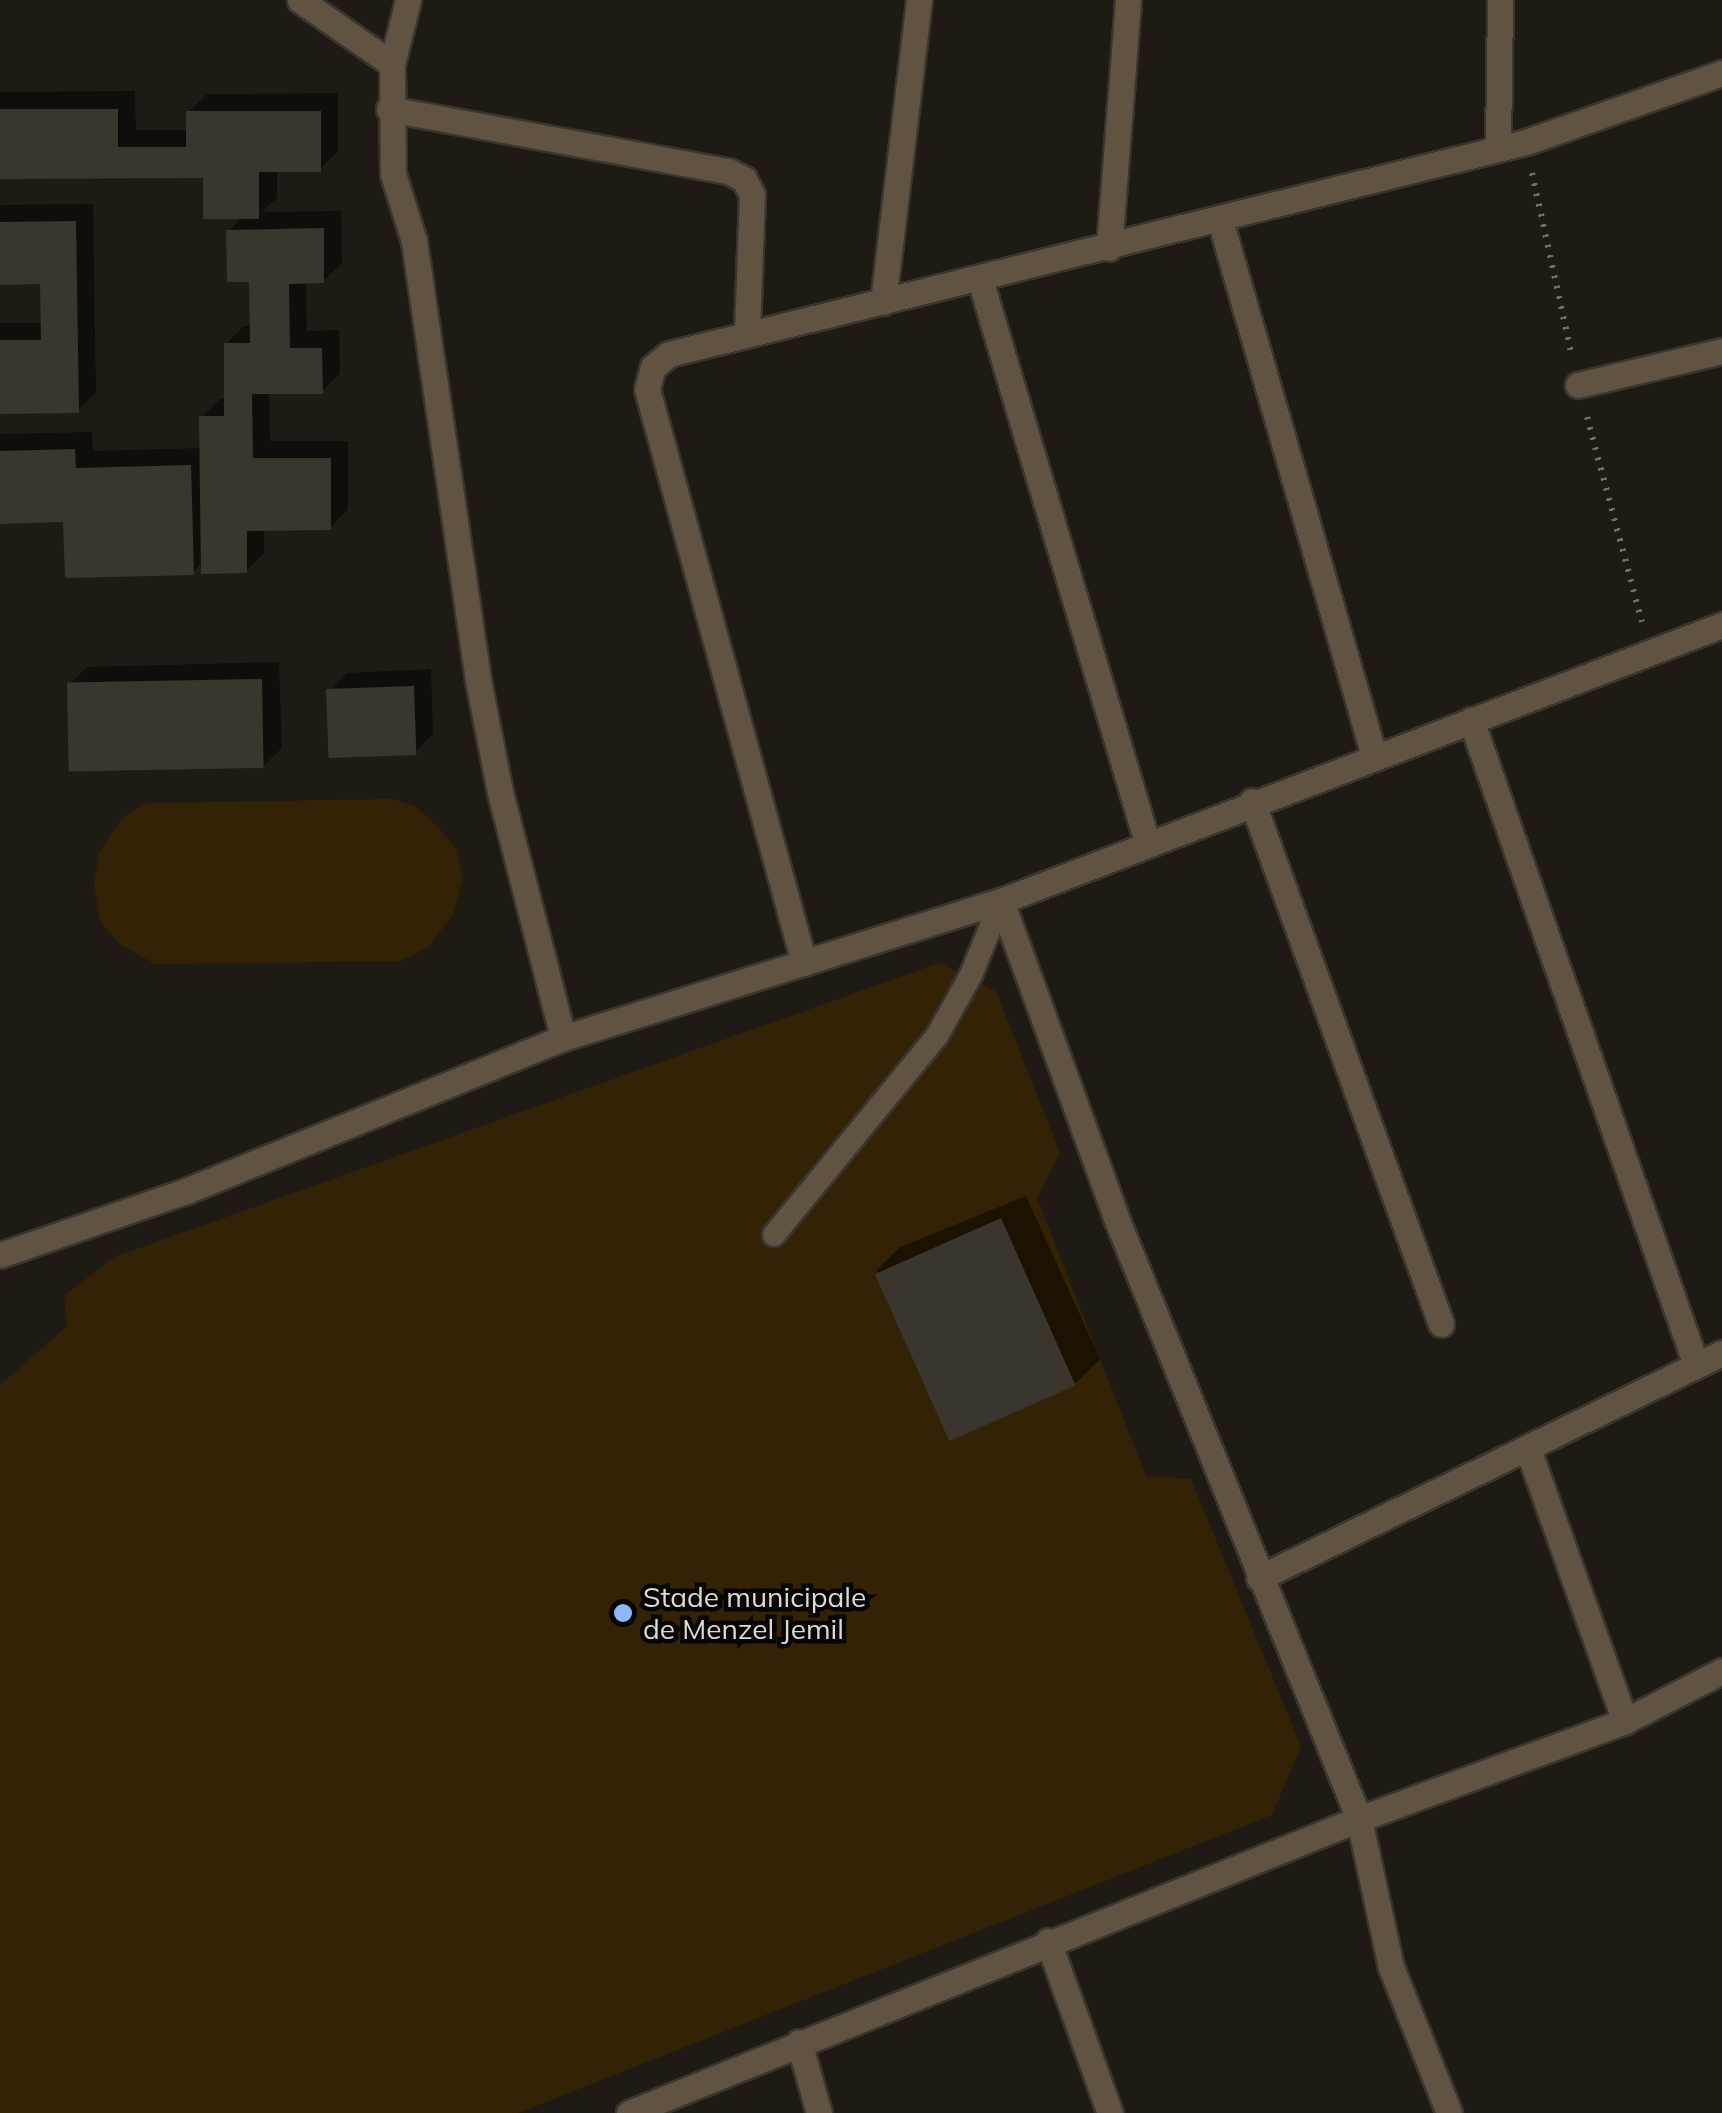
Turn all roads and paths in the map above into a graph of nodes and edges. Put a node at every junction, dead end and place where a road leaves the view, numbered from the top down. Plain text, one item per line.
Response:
1 (300, 0) edge
2 (408, 0) edge
3 (919, 0) edge
4 (1128, 0) edge
5 (1500, 0) edge
6 (392, 64) junction
7 (1722, 73) edge
8 (389, 109) junction
9 (1498, 146) junction
10 (1220, 220) junction
11 (1109, 248) junction
12 (980, 279) junction
13 (883, 302) junction
14 (748, 334) junction
15 (1722, 352) edge
16 (1578, 385) dead end
17 (1722, 625) edge
18 (1471, 720) junction
19 (1374, 756) junction
20 (1252, 802) junction
21 (1147, 842) junction
22 (1001, 900) junction
23 (804, 963) junction
24 (564, 1038) junction
25 (774, 1235) dead end
26 (0, 1256) edge
27 (1441, 1324) dead end
28 (1722, 1353) edge
29 (1696, 1366) junction
30 (1528, 1449) junction
31 (1258, 1578) junction
32 (1722, 1672) edge
33 (1625, 1721) junction
34 (1359, 1819) junction
35 (1048, 1941) junction
36 (799, 2042) junction
37 (629, 2113) edge
38 (819, 2113) edge
39 (1110, 2113) edge
40 (1449, 2113) edge

1 - 6 street
2 - 6 street
3 - 13 street
4 - 11 street
5 - 9 street
6 - 8 street
7 - 9 street
8 - 14 street
8 - 24 street
9 - 10 street
10 - 11 street
10 - 19 street
11 - 12 street
12 - 13 street
12 - 21 street
13 - 14 street
14 - 23 street
15 - 16 street
17 - 18 street
18 - 19 street
18 - 29 street
19 - 20 street
20 - 21 street
20 - 27 street
21 - 22 street
22 - 23 street
22 - 25 lane
22 - 31 street
23 - 24 street
24 - 26 street
28 - 29 street
29 - 30 street
30 - 31 street
30 - 33 street
31 - 34 street
32 - 33 street
33 - 34 street
34 - 35 street
34 - 40 street
35 - 36 street
35 - 39 street
36 - 37 street
36 - 38 street

